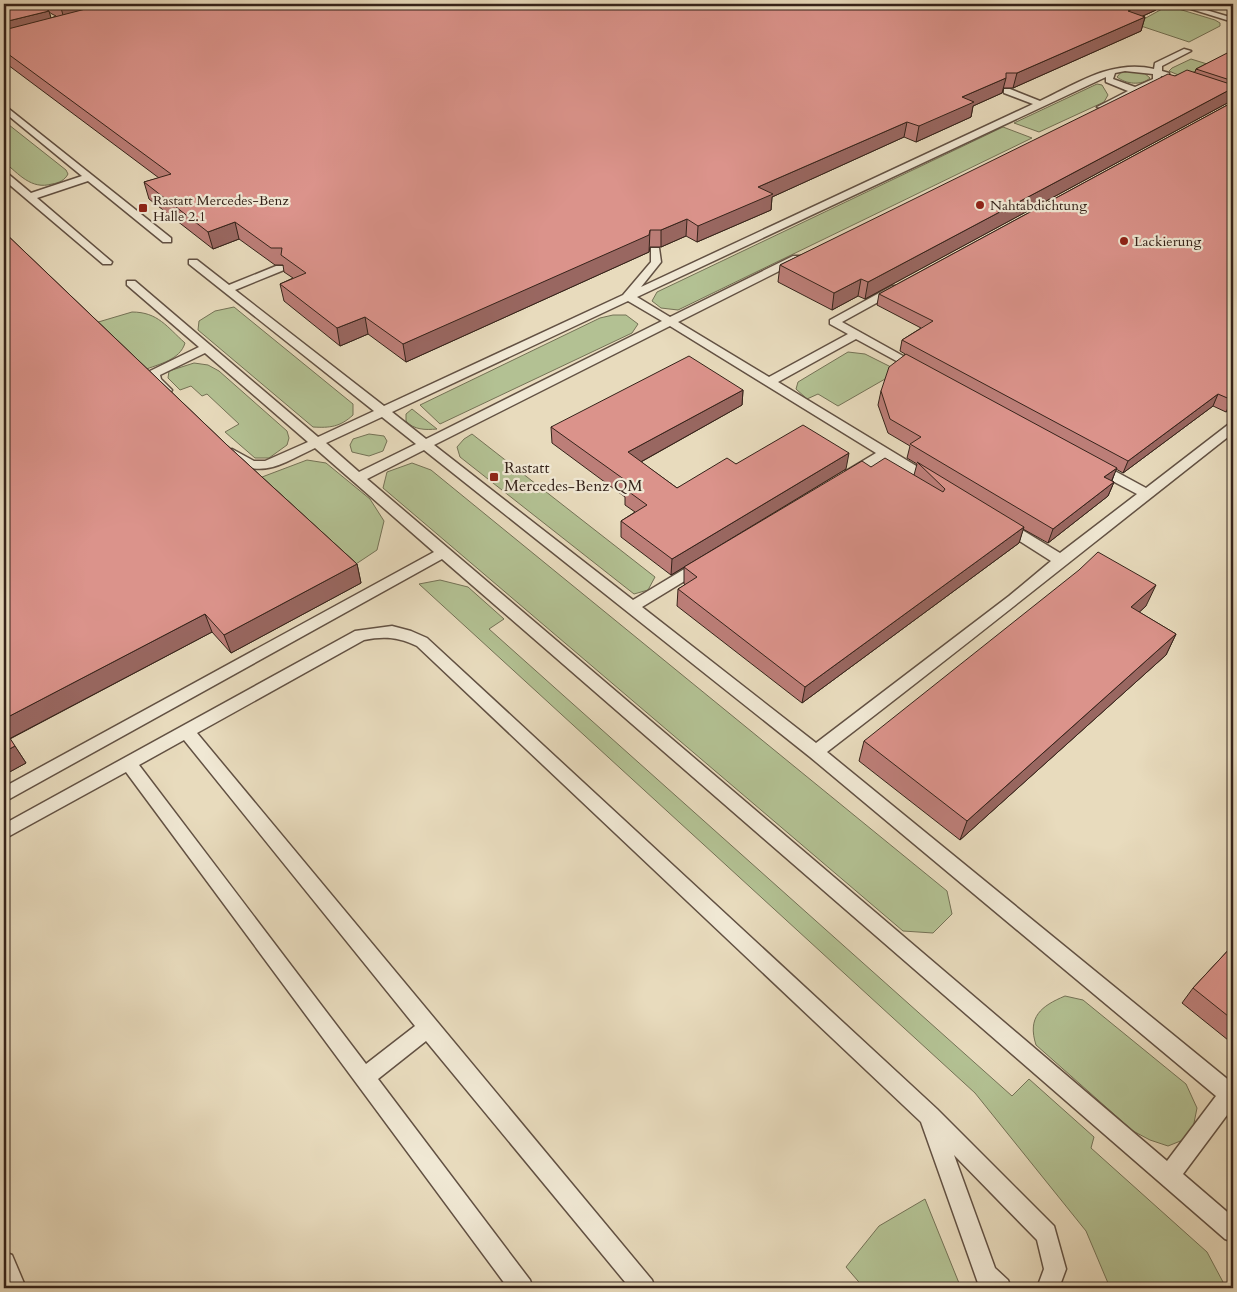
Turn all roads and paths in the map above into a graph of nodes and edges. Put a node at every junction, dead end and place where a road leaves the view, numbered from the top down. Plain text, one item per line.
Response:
1 (1180, 4) edge
2 (1233, 20) edge
3 (1187, 52) dead end
4 (1111, 71) junction
5 (1156, 71) junction
6 (1172, 77) edge
7 (1134, 90) junction
8 (1007, 91) edge
9 (1040, 104) junction
10 (4, 108) edge
11 (1092, 112) edge
12 (4, 174) edge
13 (89, 177) junction
14 (29, 197) junction
15 (167, 240) dead end
16 (655, 250) edge
17 (810, 252) edge
18 (107, 262) dead end
19 (193, 262) dead end
20 (280, 268) edge
21 (130, 282) dead end
22 (904, 284) edge
23 (227, 289) junction
24 (628, 296) junction
25 (668, 322) junction
26 (856, 334) junction
27 (207, 348) junction
28 (924, 372) edge
29 (769, 382) junction
30 (176, 400) edge
31 (384, 412) junction
32 (1233, 427) edge
33 (317, 443) junction
34 (426, 445) junction
35 (225, 446) edge
36 (886, 453) junction
37 (1087, 461) edge
38 (358, 478) junction
39 (835, 484) edge
40 (944, 489) edge
41 (1147, 494) junction
42 (994, 519) edge
43 (444, 552) junction
44 (717, 556) edge
45 (1061, 560) junction
46 (632, 607) junction
47 (186, 731) junction
48 (816, 752) junction
49 (128, 763) junction
50 (4, 795) edge
51 (4, 832) edge
52 (428, 1028) junction
53 (363, 1078) junction
54 (1232, 1094) edge
55 (930, 1116) junction
56 (1169, 1176) junction
57 (1233, 1231) edge
58 (4, 1263) edge
59 (15, 1288) edge
60 (522, 1288) edge
61 (644, 1288) edge
62 (1000, 1288) edge
63 (1048, 1288) edge

1 - 2 lane
3 - 5 lane
4 - 5 lane
4 - 7 lane
4 - 9 lane
5 - 6 lane
5 - 7 lane
7 - 11 lane
8 - 9 lane
9 - 24 lane
10 - 13 lane
12 - 14 lane
13 - 14 lane
13 - 15 lane
14 - 18 lane
16 - 24 lane
17 - 25 lane
19 - 23 lane
20 - 23 lane
21 - 27 lane
22 - 26 lane
23 - 31 lane
24 - 25 lane
24 - 31 lane
25 - 29 lane
25 - 34 lane
26 - 28 lane
26 - 29 lane
27 - 30 lane
27 - 33 lane
29 - 36 lane
31 - 33 lane
31 - 34 lane
32 - 41 lane
33 - 35 lane
33 - 38 lane
34 - 38 lane
34 - 46 lane
36 - 39 lane
36 - 40 lane
37 - 41 lane
38 - 43 lane
41 - 45 lane
42 - 45 lane
43 - 50 lane
43 - 56 lane
44 - 46 lane
45 - 48 lane
46 - 48 lane
47 - 49 lane
47 - 52 lane
47 - 55 lane
48 - 54 lane
49 - 51 lane
49 - 53 lane
52 - 53 lane
52 - 61 lane
53 - 60 lane
54 - 56 lane
55 - 62 lane
55 - 63 lane
56 - 57 lane
58 - 59 lane

